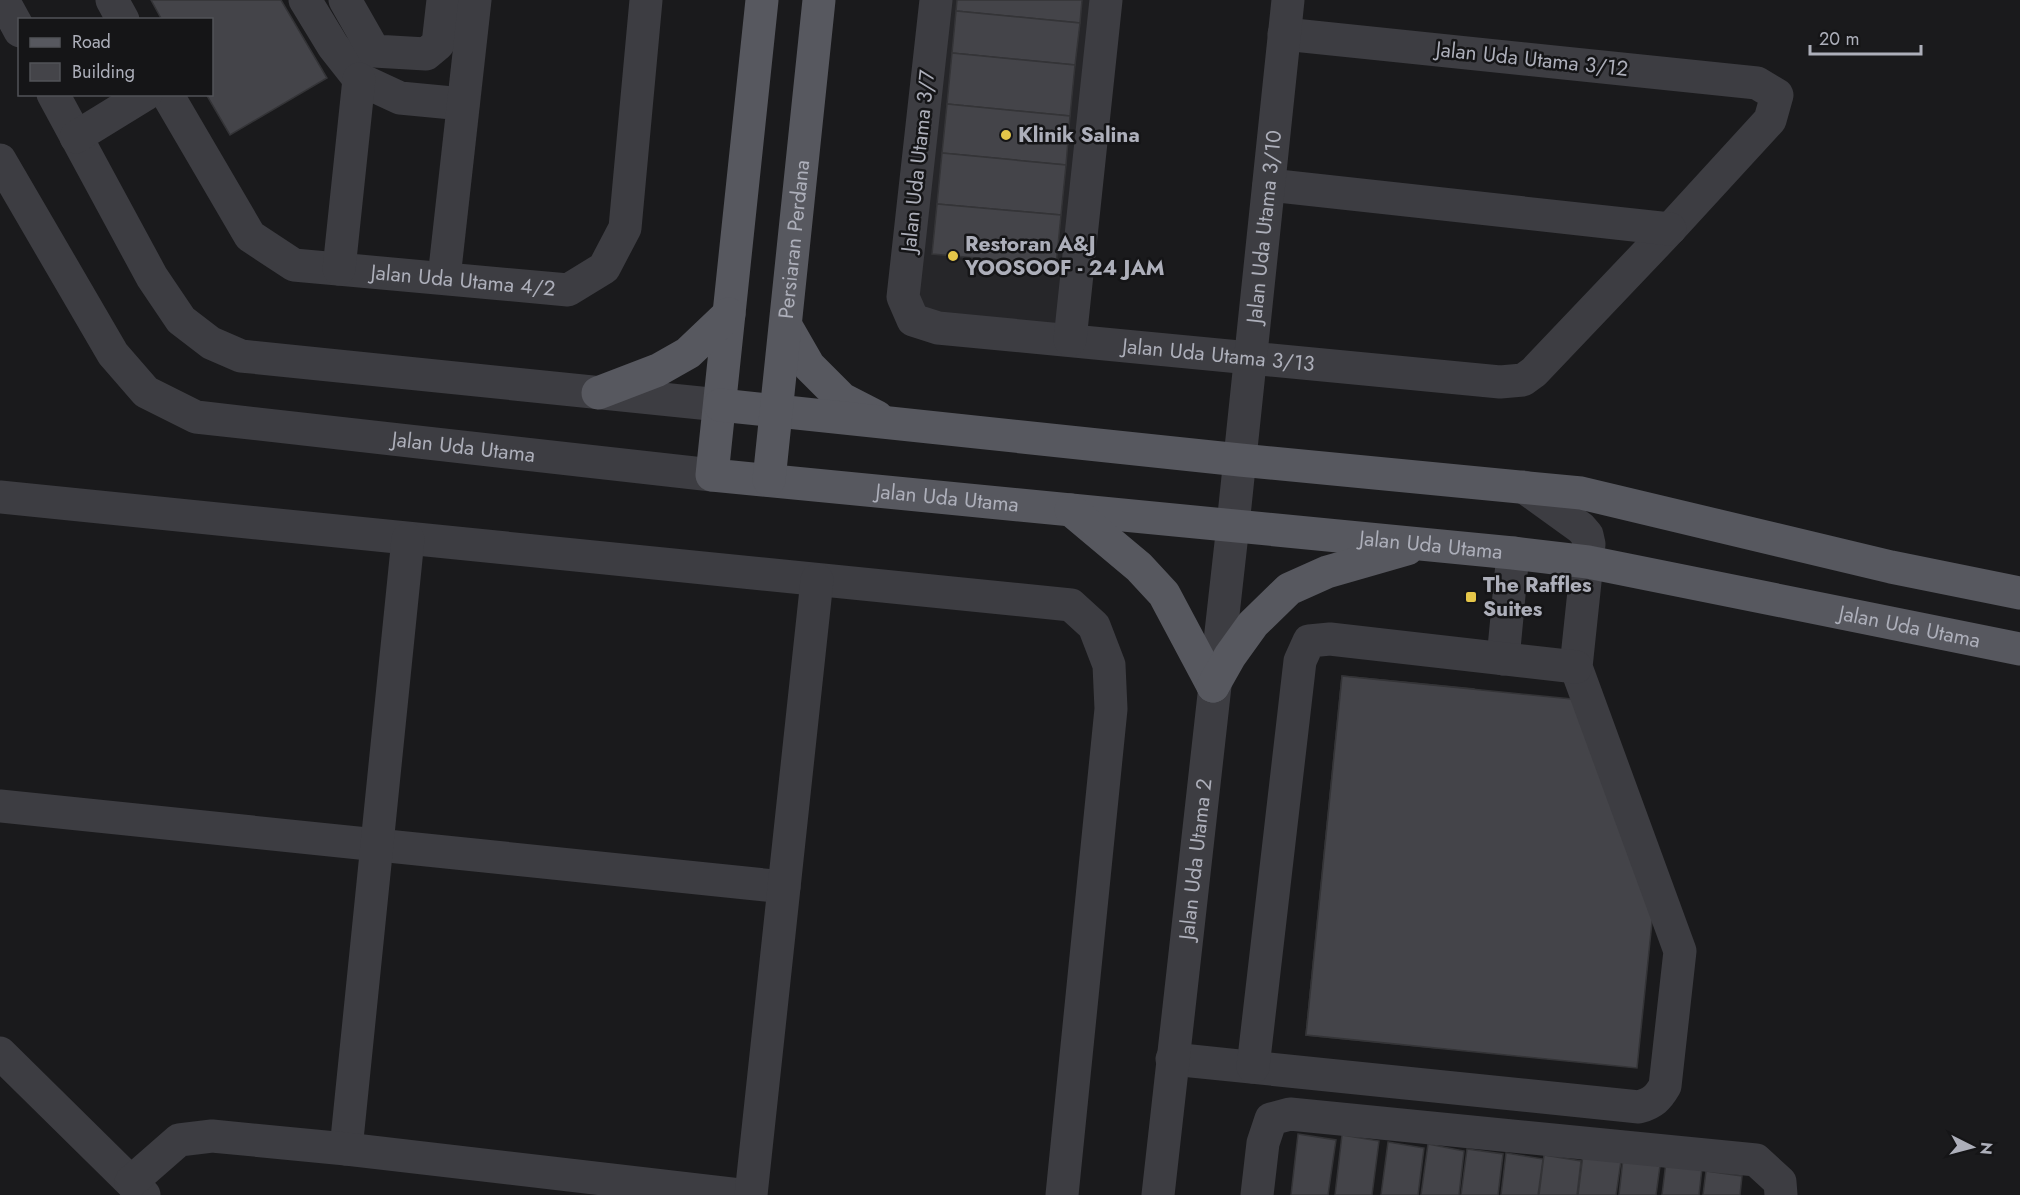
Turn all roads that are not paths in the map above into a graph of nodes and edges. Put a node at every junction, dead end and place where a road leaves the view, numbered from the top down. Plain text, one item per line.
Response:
1 (3, 0) edge
2 (112, 0) edge
3 (305, 0) edge
4 (345, 0) edge
5 (442, 0) edge
6 (475, 0) edge
7 (646, 0) edge
8 (762, 0) edge
9 (819, 0) edge
10 (936, 0) edge
11 (1107, 0) edge
12 (1288, 0) edge
13 (122, 18) edge
14 (18, 28) edge
15 (1284, 33) junction
16 (359, 78) junction
17 (54, 96) edge
18 (143, 96) edge
19 (168, 96) edge
20 (463, 105) junction
21 (76, 137) junction
22 (1, 165) edge
23 (1269, 185) junction
24 (1670, 229) junction
25 (339, 269) junction
26 (444, 279) junction
27 (729, 314) junction
28 (913, 320) joint
29 (786, 326) junction
30 (1070, 340) junction
31 (1250, 357) junction
32 (598, 393) junction
33 (720, 405) junction
34 (777, 411) junction
35 (890, 423) junction
36 (1240, 460) junction
37 (712, 474) junction
38 (769, 480) junction
39 (1524, 488) junction
40 (0, 497) edge
41 (1071, 510) junction
42 (1233, 525) junction
43 (408, 539) junction
44 (1423, 544) junction
45 (1513, 553) junction
46 (1588, 562) junction
47 (817, 580) junction
48 (2020, 592) edge
49 (2020, 649) edge
50 (1503, 659) junction
51 (1576, 667) junction
52 (1214, 686) junction
53 (0, 806) edge
54 (377, 845) junction
55 (784, 887) junction
56 (0, 1053) edge
57 (1172, 1059) junction
58 (1253, 1067) junction
59 (346, 1149) junction
60 (137, 1188) edge
61 (740, 1195) edge
62 (751, 1195) edge
63 (1062, 1195) edge
64 (1158, 1195) edge
65 (1257, 1195) edge
66 (1781, 1195) edge

1 - 14 street
2 - 13 street
3 - 16 street
4 - 5 street
6 - 20 street
7 - 26 street, Jalan Uda Utama 4/2
8 - 27 main road
9 - 29 main road, Persiaran Perdana
10 - 28 street, Jalan Uda Utama 3/7
11 - 30 street
12 - 15 street, Jalan Uda Utama 3/10
15 - 23 street, Jalan Uda Utama 3/10
15 - 24 street, Jalan Uda Utama 3/12
16 - 20 street
16 - 25 street
17 - 21 street
18 - 21 street
19 - 25 street, Jalan Uda Utama 4/2
20 - 26 street
21 - 32 street
22 - 37 street, Jalan Uda Utama
23 - 24 street
23 - 31 street, Jalan Uda Utama 3/10
24 - 31 street, Jalan Uda Utama 3/13
25 - 26 street, Jalan Uda Utama 4/2
27 - 32 main road
27 - 33 main road
28 - 30 street, Jalan Uda Utama 3/13
29 - 34 main road, Persiaran Perdana
29 - 35 main road
30 - 31 street, Jalan Uda Utama 3/13
31 - 36 street, Jalan Uda Utama 3/10
32 - 33 street
33 - 34 main road
33 - 37 main road
34 - 35 main road
34 - 38 main road, Persiaran Perdana
35 - 36 main road
36 - 39 main road
36 - 42 street, Jalan Uda Utama 3/10
37 - 38 main road, Jalan Uda Utama
38 - 41 main road, Jalan Uda Utama
39 - 46 street
39 - 48 main road
40 - 43 street
41 - 42 main road, Jalan Uda Utama
41 - 52 main road
42 - 44 main road, Jalan Uda Utama
42 - 52 street, Jalan Uda Utama 2
43 - 47 street
43 - 54 street
44 - 45 main road, Jalan Uda Utama
44 - 52 main road
45 - 46 main road, Jalan Uda Utama
45 - 50 street
46 - 49 main road, Jalan Uda Utama
46 - 51 street
47 - 55 street
47 - 63 street
50 - 51 street
50 - 58 street
51 - 58 street
52 - 57 street, Jalan Uda Utama 2
53 - 54 street
54 - 55 street
54 - 59 street
55 - 62 street
56 - 60 street
57 - 58 street
57 - 64 street, Jalan Uda Utama 2
59 - 60 street
59 - 61 street
65 - 66 street

